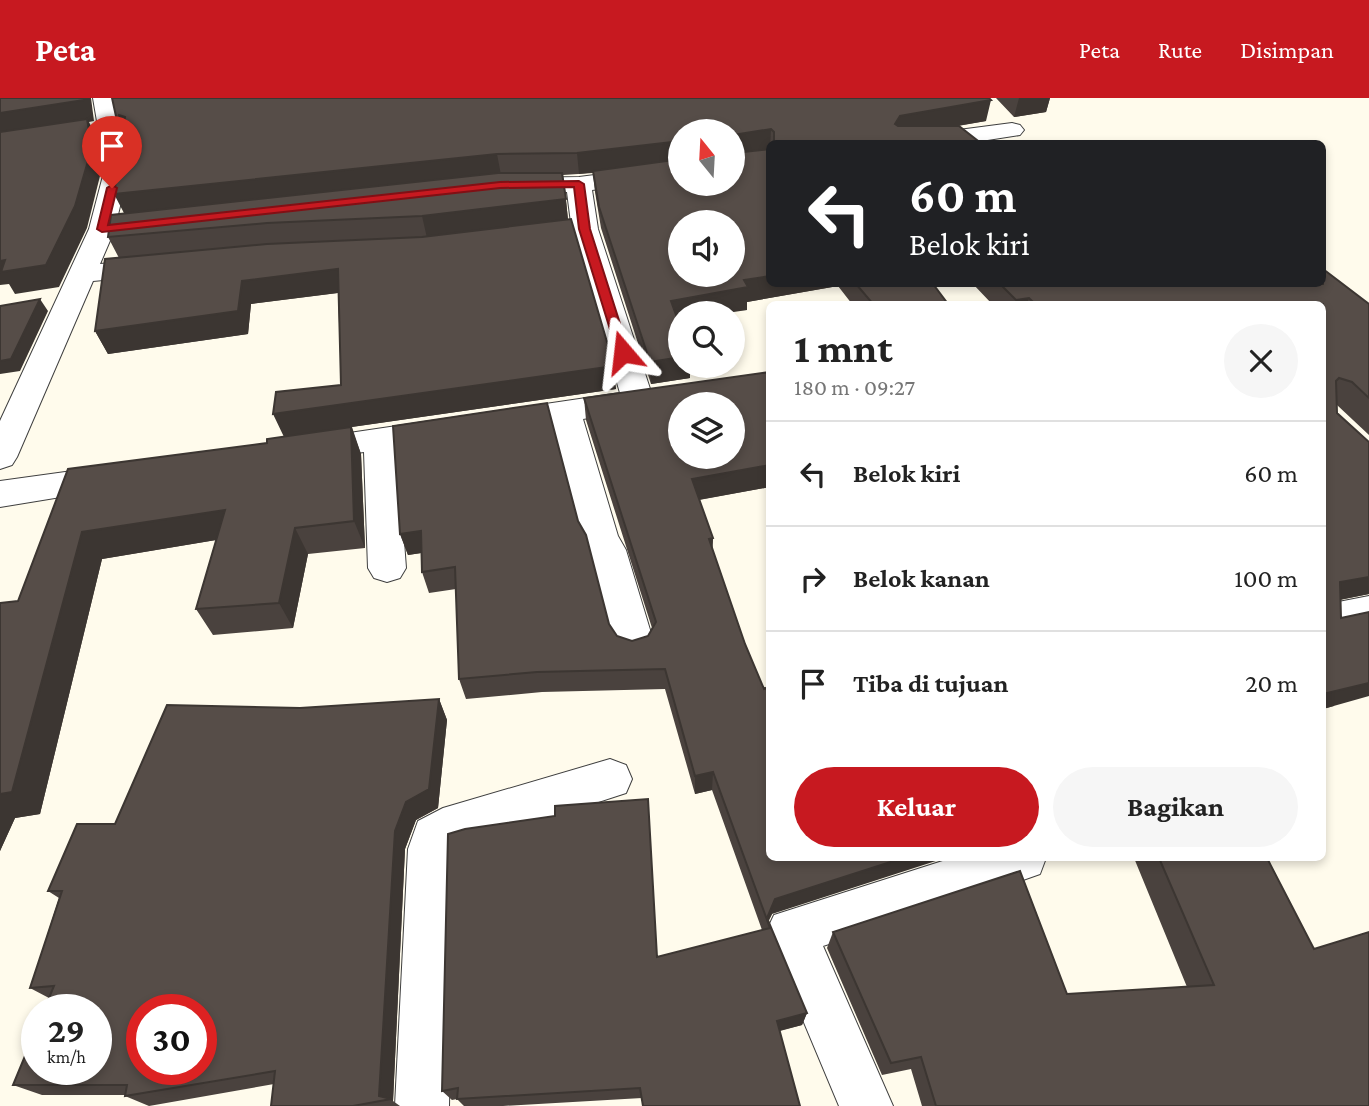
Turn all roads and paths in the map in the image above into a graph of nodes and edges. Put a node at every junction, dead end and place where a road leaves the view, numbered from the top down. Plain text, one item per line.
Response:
1 (108, 114) edge
2 (1011, 129) edge
3 (933, 140) edge
4 (668, 173) edge
5 (579, 184) junction
6 (487, 187) edge
7 (184, 220) edge
8 (102, 229) junction
9 (585, 229) junction
10 (494, 241) edge
11 (178, 264) edge
12 (77, 285) junction
13 (36, 302) edge
14 (565, 411) junction
15 (380, 438) junction
16 (271, 454) edge
17 (0, 457) edge
18 (149, 472) edge
19 (0, 494) edge
20 (387, 568) dead end
21 (1369, 611) edge
22 (1326, 620) edge
23 (634, 643) edge
24 (610, 779) dead end
25 (1014, 861) edge
26 (422, 1106) edge
27 (866, 1106) edge

1 - 8 street
2 - 3 street
4 - 5 street
5 - 6 street
5 - 9 street
7 - 8 street
8 - 12 street
9 - 10 street
9 - 14 street
11 - 12 street
12 - 13 street
12 - 17 street
14 - 15 street
14 - 23 street
15 - 16 street
15 - 20 street
18 - 19 street
21 - 22 street
24 - 26 street
25 - 27 street

